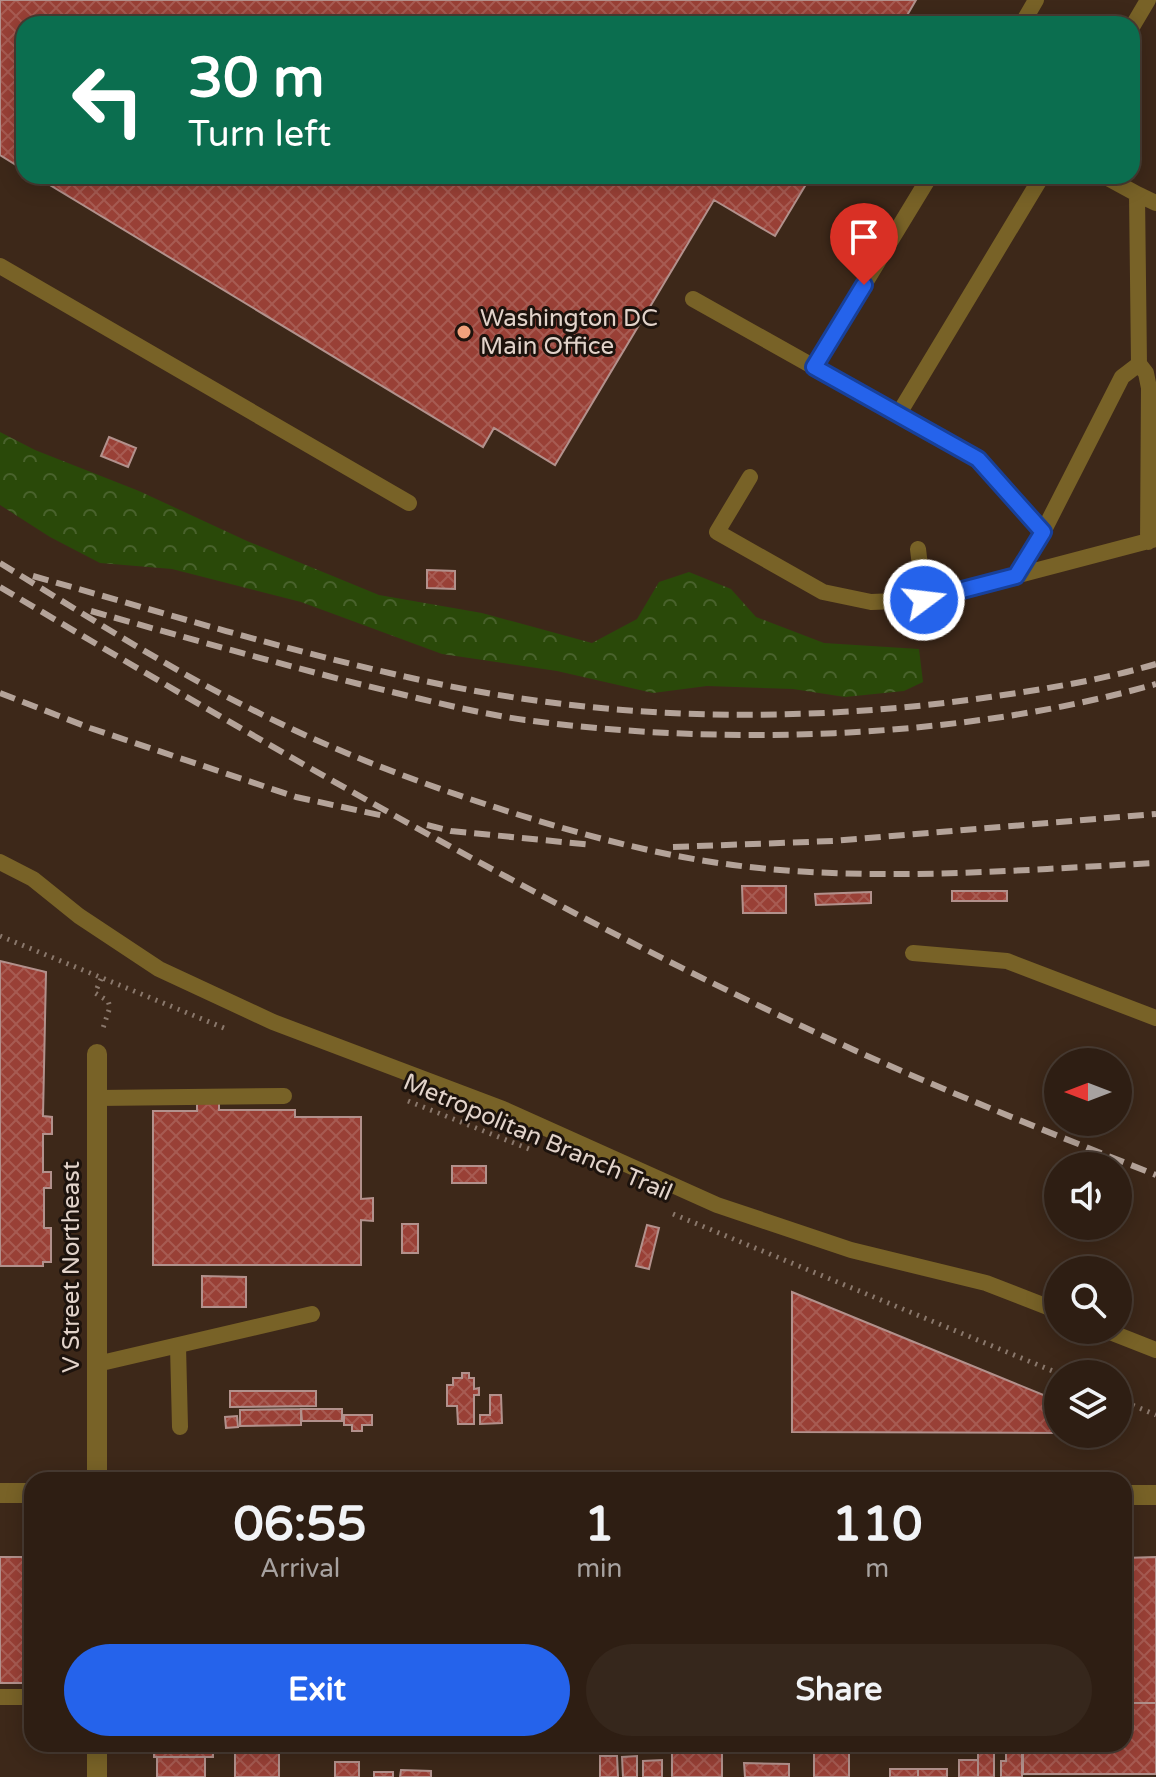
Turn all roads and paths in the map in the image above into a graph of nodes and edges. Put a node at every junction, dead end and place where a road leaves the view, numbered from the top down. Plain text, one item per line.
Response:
1 (925, 184) edge
2 (1037, 184) edge
3 (1119, 184) edge
4 (1137, 194) junction
5 (1156, 203) edge
6 (0, 266) edge
7 (693, 299) dead end
8 (1139, 364) junction
9 (814, 367) junction
10 (898, 415) junction
11 (750, 477) dead end
12 (409, 503) dead end
13 (1043, 532) junction
14 (1152, 540) edge
15 (918, 549) dead end
16 (1016, 576) junction
17 (924, 600) junction
18 (0, 862) edge
19 (0, 936) edge
20 (913, 953) dead end
21 (101, 979) junction
22 (104, 1018) dead end
23 (1156, 1018) edge
24 (234, 1032) dead end
25 (97, 1054) dead end
26 (284, 1096) dead end
27 (397, 1097) dead end
28 (97, 1098) junction
29 (530, 1150) dead end
30 (666, 1210) dead end
31 (1044, 1306) edge
32 (312, 1314) dead end
33 (1132, 1341) edge
34 (178, 1346) junction
35 (1156, 1350) edge
36 (97, 1364) junction
37 (1044, 1367) edge
38 (1132, 1405) edge
39 (1156, 1415) edge
40 (180, 1427) dead end
41 (97, 1472) edge
42 (0, 1493) edge
43 (24, 1493) edge
44 (1132, 1495) edge
45 (1156, 1495) edge
46 (0, 1697) edge
47 (24, 1697) edge
48 (97, 1752) edge
49 (97, 1777) edge

1 - 9 lane
2 - 10 lane
3 - 4 lane
4 - 5 lane
4 - 8 lane
6 - 12 lane
7 - 9 lane
8 - 13 lane
8 - 14 lane
9 - 10 lane
10 - 13 lane
11 - 17 lane
13 - 16 lane
14 - 16 lane
15 - 17 lane
16 - 17 lane
18 - 31 lane
19 - 21 path
20 - 23 lane
21 - 22 path
21 - 24 path
25 - 28 street, V Street Northeast
26 - 28 lane
27 - 29 path, Metropolitan Branch Trail
28 - 36 street, V Street Northeast
30 - 37 path, Metropolitan Branch Trail
32 - 34 lane
33 - 35 lane
34 - 36 lane
34 - 40 lane
36 - 41 street, V Street Northeast
38 - 39 path
42 - 43 street
44 - 45 street
46 - 47 lane
48 - 49 street

